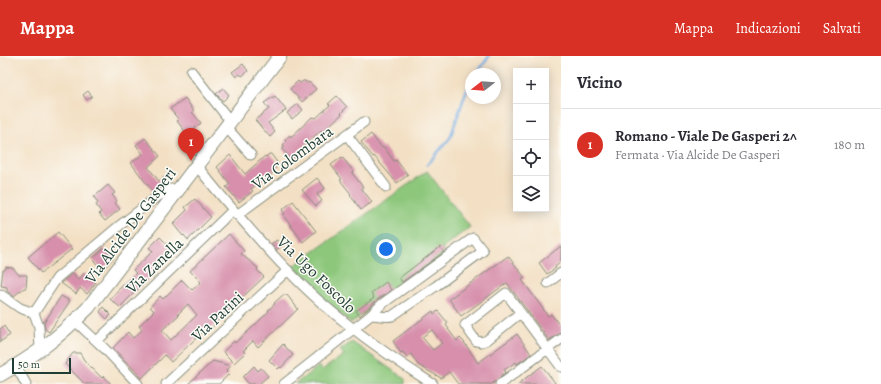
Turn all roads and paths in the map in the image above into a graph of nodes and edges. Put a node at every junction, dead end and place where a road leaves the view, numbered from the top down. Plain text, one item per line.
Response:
1 (280, 56) edge
2 (191, 71) dead end
3 (364, 122) dead end
4 (228, 124) junction
5 (348, 135) junction
6 (251, 155) dead end
7 (197, 166) junction
8 (386, 187) dead end
9 (177, 190) junction
10 (235, 212) junction
11 (288, 270) junction
12 (561, 273) edge
13 (548, 283) dead end
14 (0, 294) edge
15 (382, 304) junction
16 (34, 313) junction
17 (520, 313) junction
18 (371, 315) junction
19 (384, 316) junction
20 (75, 321) junction
21 (353, 329) junction
22 (561, 339) edge
23 (97, 342) junction
24 (547, 349) junction
25 (40, 351) junction
26 (16, 366) junction
27 (561, 367) edge
28 (0, 375) edge
29 (26, 384) edge
30 (138, 384) edge
31 (166, 384) edge
32 (284, 384) edge
33 (433, 384) edge
34 (500, 384) edge

1 - 4 main road, Via Alcide De Gasperi
2 - 4 street
3 - 5 street, Via Colombara
4 - 6 street
4 - 7 main road, Via Alcide De Gasperi
5 - 8 street
5 - 10 street, Via Colombara
7 - 9 main road, Via Alcide De Gasperi
7 - 10 street, Via Ugo Foscolo
9 - 16 street
9 - 20 main road, Via Alcide De Gasperi
10 - 11 street, Via Ugo Foscolo
10 - 23 street, Via Zanella
11 - 21 street, Via Ugo Foscolo
11 - 31 street, Via Parini
12 - 13 street
14 - 16 street
15 - 18 street
15 - 19 street
15 - 19 street
16 - 25 street
17 - 17 street
17 - 24 street
18 - 19 street
18 - 21 street
20 - 23 street
20 - 25 main road, Via Alcide De Gasperi
21 - 32 street
21 - 33 street, Via Ugo Foscolo
22 - 24 street
23 - 30 street
24 - 27 street
24 - 34 street
25 - 26 main road, Via Alcide De Gasperi
26 - 28 main road, Via Alcide De Gasperi
26 - 29 street

